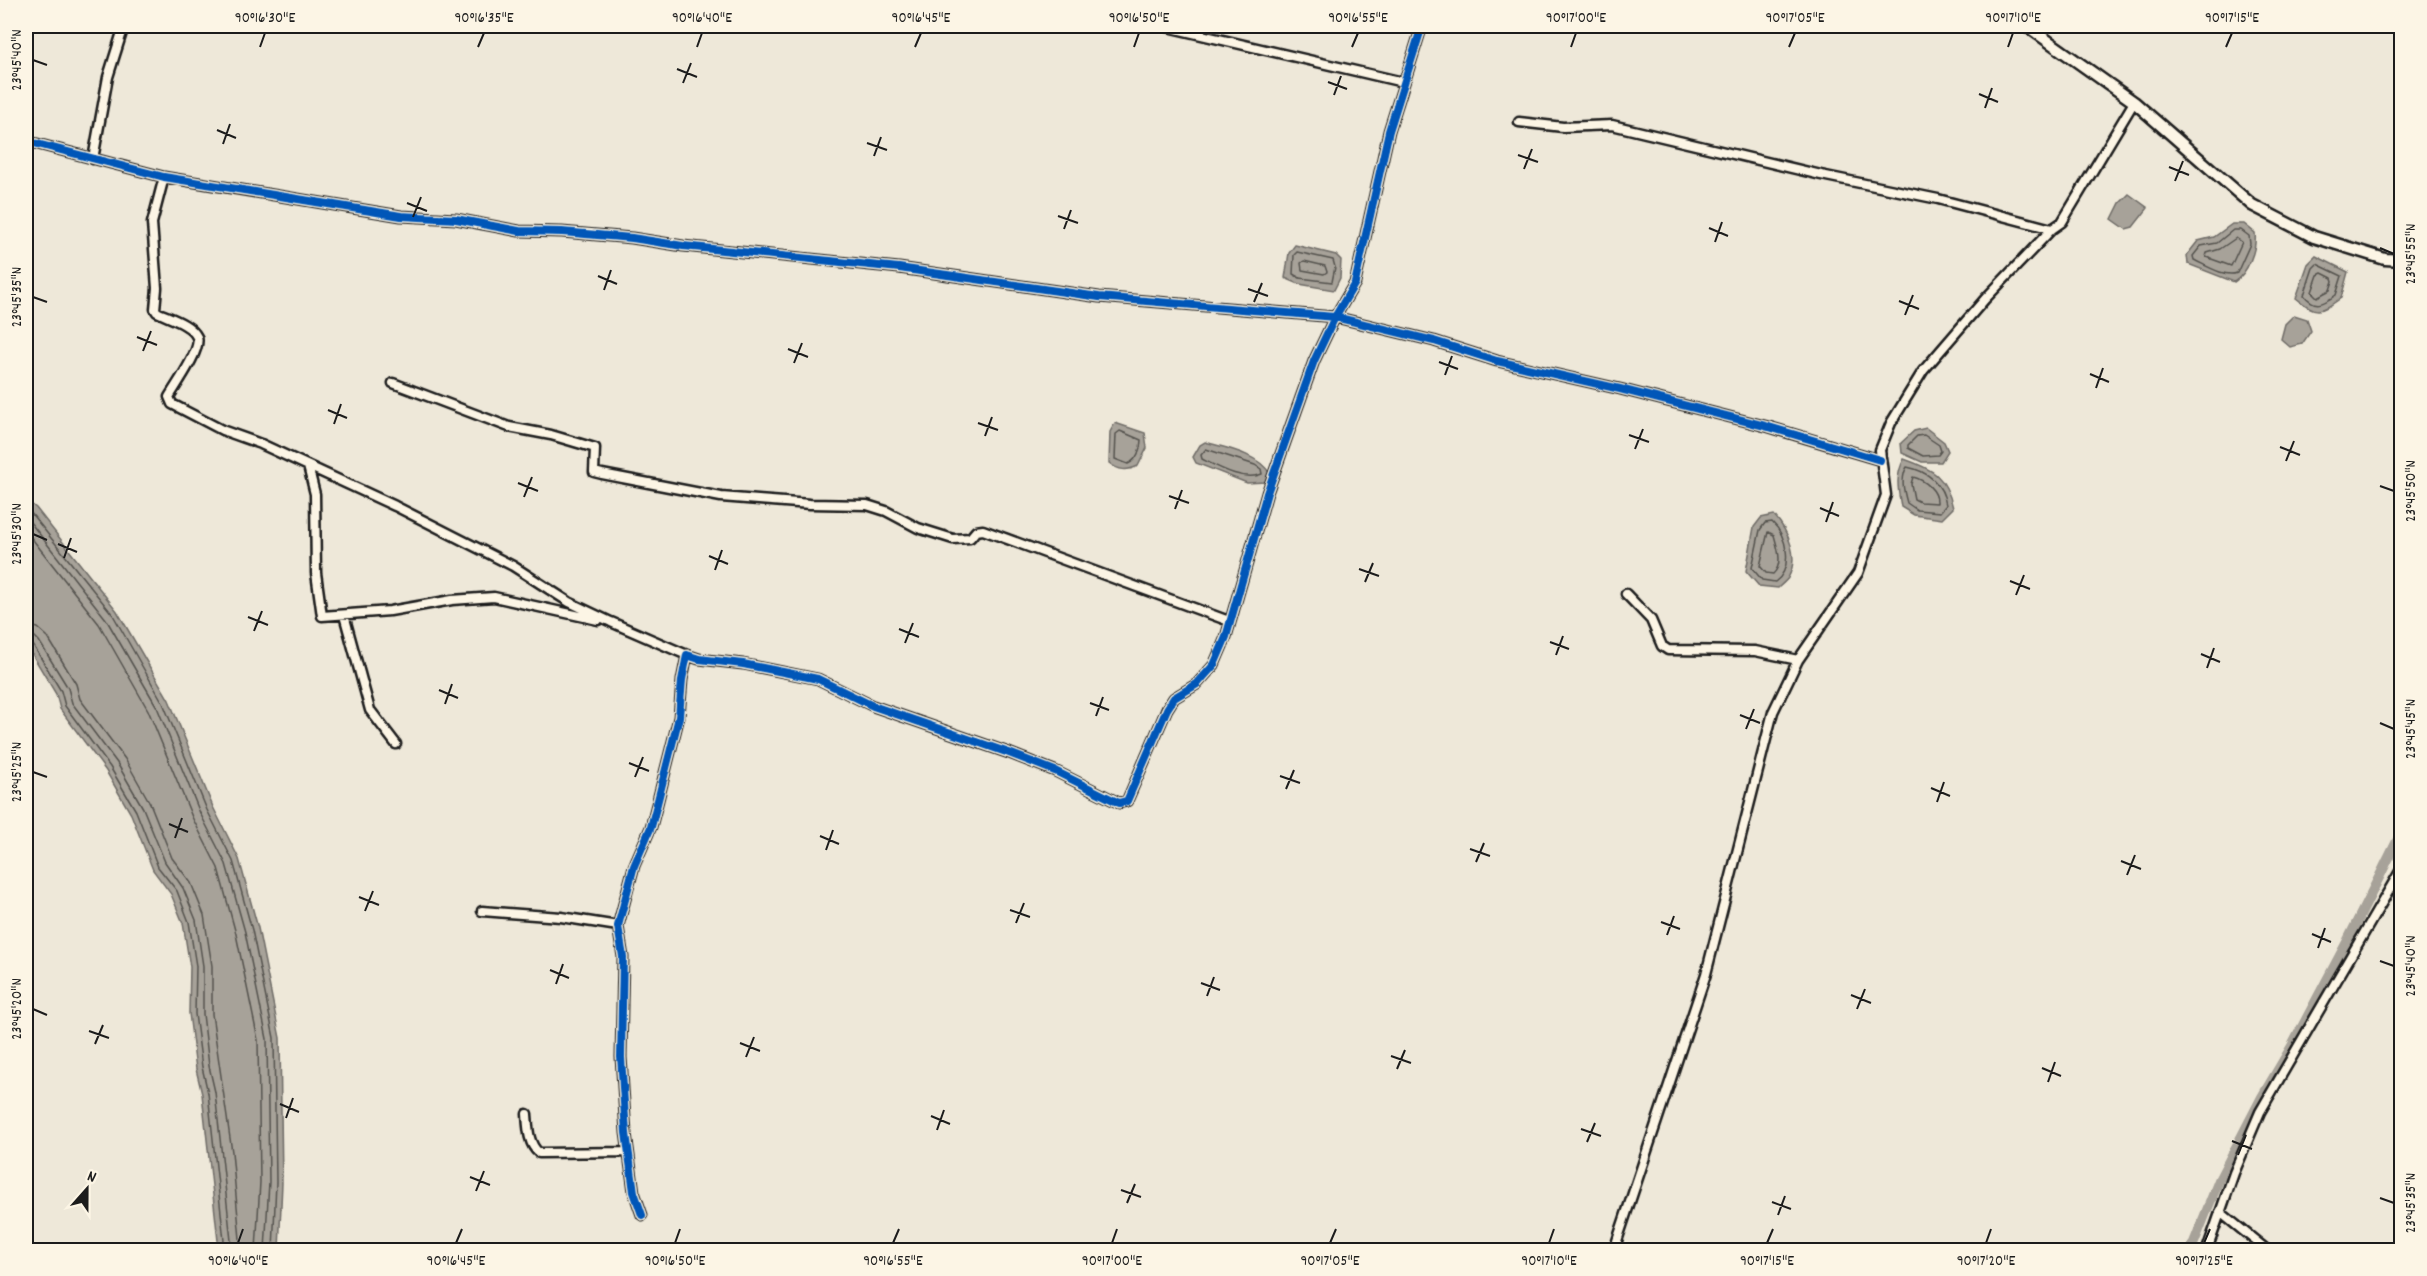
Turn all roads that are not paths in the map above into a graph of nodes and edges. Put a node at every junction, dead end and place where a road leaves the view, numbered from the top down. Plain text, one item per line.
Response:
1 (124, 26) edge
2 (1163, 26) edge
3 (1422, 26) edge
4 (2027, 26) edge
5 (1403, 82) junction
6 (2134, 102) junction
7 (1520, 122) dead end
8 (26, 141) edge
9 (93, 159) junction
10 (164, 177) junction
11 (2052, 229) junction
12 (2402, 260) edge
13 (1335, 317) junction
14 (393, 383) dead end
15 (1880, 460) junction
16 (308, 466) junction
17 (1626, 594) dead end
18 (344, 615) junction
19 (1229, 621) junction
20 (610, 622) junction
21 (687, 655) junction
22 (1798, 660) junction
23 (396, 744) dead end
24 (2402, 868) edge
25 (482, 911) dead end
26 (618, 926) junction
27 (527, 1114) dead end
28 (628, 1152) junction
29 (2220, 1212) junction
30 (642, 1215) dead end
31 (1614, 1251) edge
32 (2207, 1251) edge
33 (2267, 1251) edge

1 - 9 street
2 - 5 street
3 - 5 street
4 - 6 street
5 - 13 street
6 - 11 street
6 - 12 street
7 - 11 street
8 - 9 street
9 - 10 street
10 - 13 street
10 - 16 street
11 - 15 street
13 - 15 street
13 - 19 street
14 - 19 street
15 - 22 street
16 - 18 street
16 - 20 street
17 - 22 street
18 - 20 street
18 - 23 street
19 - 21 street
20 - 21 street
21 - 26 street
22 - 31 street
24 - 29 street
25 - 26 street
26 - 28 street
27 - 28 street
28 - 30 street
29 - 32 street
29 - 33 street

